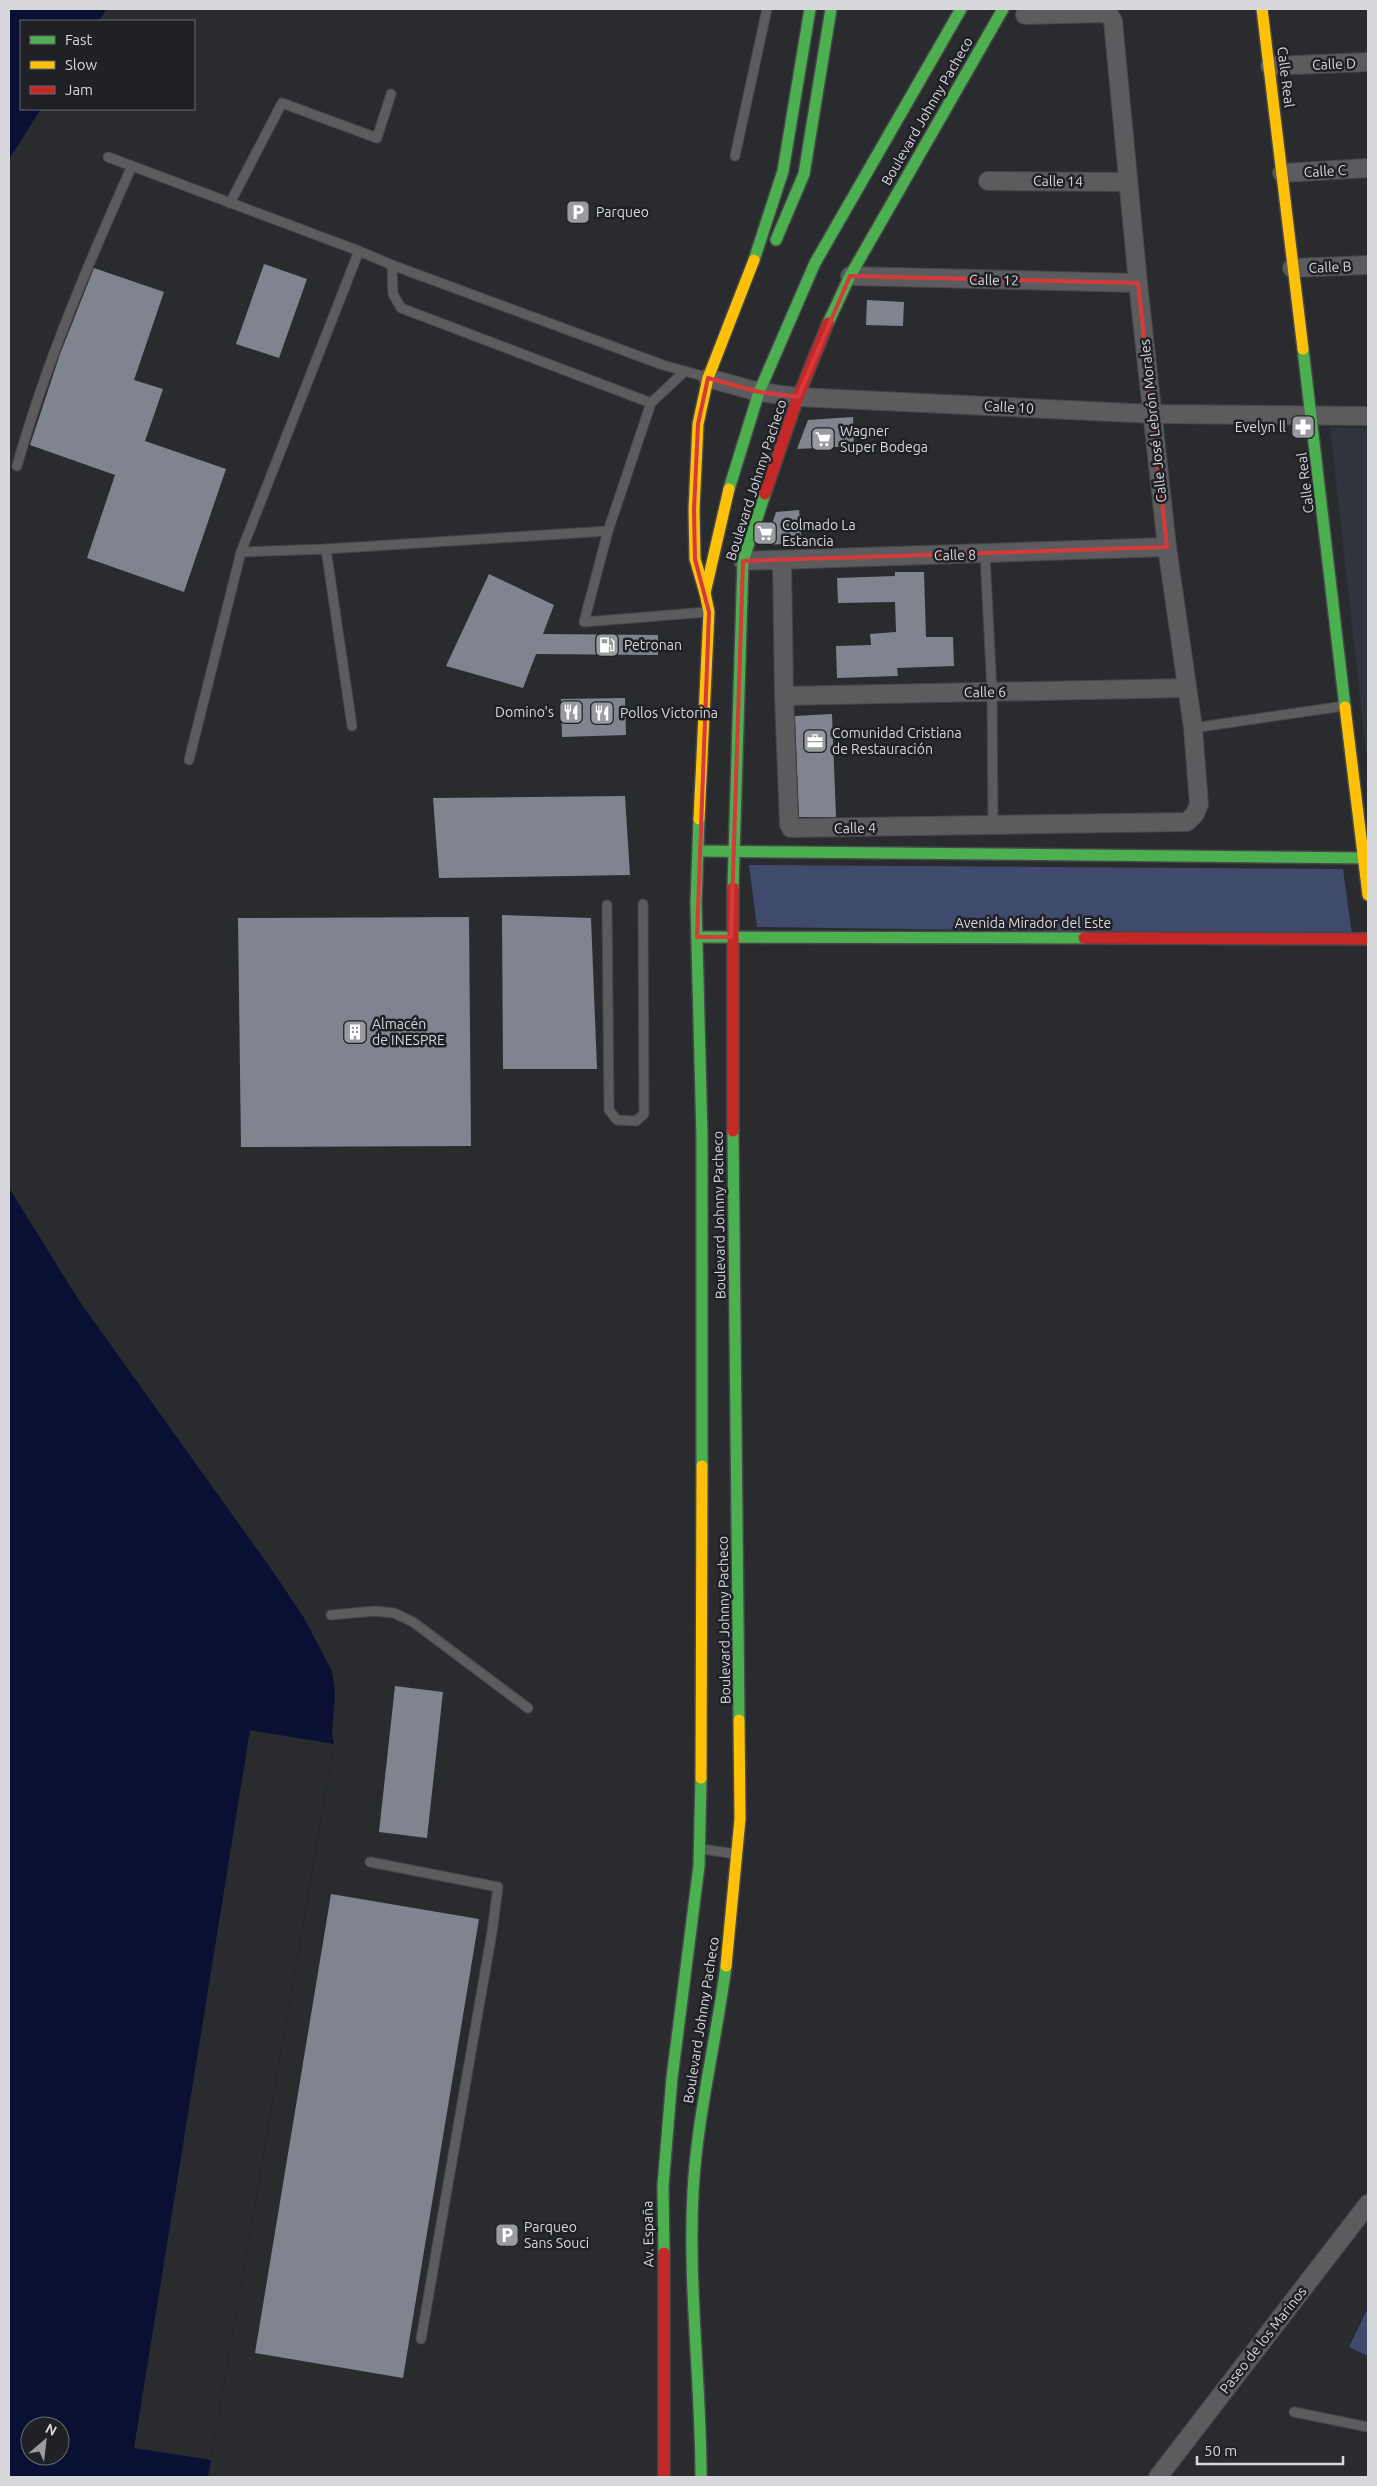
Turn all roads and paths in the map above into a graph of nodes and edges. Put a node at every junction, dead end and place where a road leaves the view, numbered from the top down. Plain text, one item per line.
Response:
1 (767, 9) edge
2 (810, 9) edge
3 (831, 9) edge
4 (961, 9) edge
5 (1003, 9) edge
6 (1262, 9) edge
7 (1025, 15) dead end
8 (1368, 62) edge
9 (1270, 66) junction
10 (391, 94) dead end
11 (736, 156) dead end
12 (108, 157) dead end
13 (132, 166) junction
14 (1368, 168) edge
15 (1282, 173) junction
16 (988, 180) dead end
17 (1128, 182) junction
18 (230, 203) junction
19 (773, 247) dead end
20 (359, 251) junction
21 (764, 263) dead end
22 (392, 265) junction
23 (1368, 266) edge
24 (1292, 268) junction
25 (850, 276) junction
26 (748, 283) junction
27 (1138, 283) junction
28 (685, 371) junction
29 (708, 378) junction
30 (759, 392) junction
31 (798, 397) junction
32 (651, 403) junction
33 (1153, 414) junction
34 (1312, 414) junction
35 (1368, 416) edge
36 (17, 466) dead end
37 (608, 531) junction
38 (1167, 547) junction
39 (326, 549) junction
40 (241, 552) junction
41 (985, 555) junction
42 (782, 560) junction
43 (743, 561) junction
44 (705, 593) junction
45 (709, 612) junction
46 (1186, 688) junction
47 (992, 692) junction
48 (784, 696) junction
49 (1347, 706) junction
50 (352, 726) dead end
51 (1193, 728) junction
52 (189, 760) dead end
53 (1186, 822) joint
54 (993, 825) junction
55 (699, 851) junction
56 (733, 851) junction
57 (1366, 858) edge
58 (1368, 894) edge
59 (606, 904) dead end
60 (643, 904) dead end
61 (697, 937) junction
62 (731, 937) junction
63 (1368, 939) edge
64 (331, 1614) dead end
65 (528, 1708) dead end
66 (699, 1849) junction
67 (738, 1855) junction
68 (370, 1862) dead end
69 (683, 1992) joint
70 (1368, 2204) edge
71 (421, 2340) dead end
72 (1294, 2412) dead end
73 (1368, 2427) edge
74 (664, 2477) edge
75 (700, 2477) edge
76 (1158, 2477) edge

1 - 11 lane
2 - 26 main road
3 - 19 main road
4 - 30 main road, Boulevard Johnny Pacheco
5 - 25 main road, Boulevard Johnny Pacheco
6 - 9 main road, Calle Real
7 - 17 street, Calle José Lebrón Morales
8 - 9 street, Calle D
9 - 15 main road, Calle Real
10 - 18 lane
12 - 13 lane
13 - 18 lane
13 - 36 lane
14 - 15 street, Calle C
15 - 24 main road, Calle Real
16 - 17 street, Calle 14
17 - 27 street, Calle José Lebrón Morales
18 - 20 lane
20 - 22 lane
20 - 40 lane
21 - 26 main road
22 - 28 lane
22 - 32 lane
23 - 24 street, Calle B
24 - 34 main road, Calle Real
25 - 27 street, Calle 12
25 - 31 main road, Boulevard Johnny Pacheco
26 - 29 main road
27 - 33 street, Calle José Lebrón Morales
28 - 29 lane
28 - 32 lane
29 - 30 street, Calle 10
29 - 44 main road
30 - 31 street, Calle 10
30 - 44 main road, Boulevard Johnny Pacheco
31 - 33 street, Calle 10
31 - 43 main road, Boulevard Johnny Pacheco
32 - 37 lane
33 - 34 street, Calle 10
33 - 38 street, Calle José Lebrón Morales
34 - 35 street, Calle 10
34 - 49 main road, Calle Real
37 - 39 lane
37 - 45 lane
38 - 41 street, Calle 8
38 - 46 street, Calle José Lebrón Morales
39 - 40 lane
39 - 50 lane
40 - 52 lane
41 - 42 street, Calle 8
41 - 47 lane
42 - 43 street, Calle 8
42 - 48 street, Calle 4
43 - 56 main road, Boulevard Johnny Pacheco
44 - 45 main road, Boulevard Johnny Pacheco
45 - 55 main road, Boulevard Johnny Pacheco
46 - 47 street, Calle 6
46 - 51 street, Calle José Lebrón Morales
47 - 48 street, Calle 6
47 - 54 lane
48 - 54 street, Calle 4
49 - 51 lane
49 - 57 main road, Calle Real
51 - 53 street, Calle José Lebrón Morales
53 - 54 street, Calle 4
55 - 56 main road
55 - 61 main road, Boulevard Johnny Pacheco
56 - 57 main road
56 - 62 main road, Boulevard Johnny Pacheco
57 - 58 main road, Calle Real
59 - 60 lane
61 - 62 main road, Avenida Mirador del Este
61 - 66 main road, Boulevard Johnny Pacheco
62 - 63 main road, Avenida Mirador del Este
62 - 67 main road, Boulevard Johnny Pacheco
64 - 65 lane
66 - 67 lane
66 - 69 main road, Boulevard Johnny Pacheco
67 - 75 main road, Boulevard Johnny Pacheco
68 - 71 lane
69 - 74 main road, Av. España
70 - 76 street, Paseo de los Marinos
72 - 73 lane

